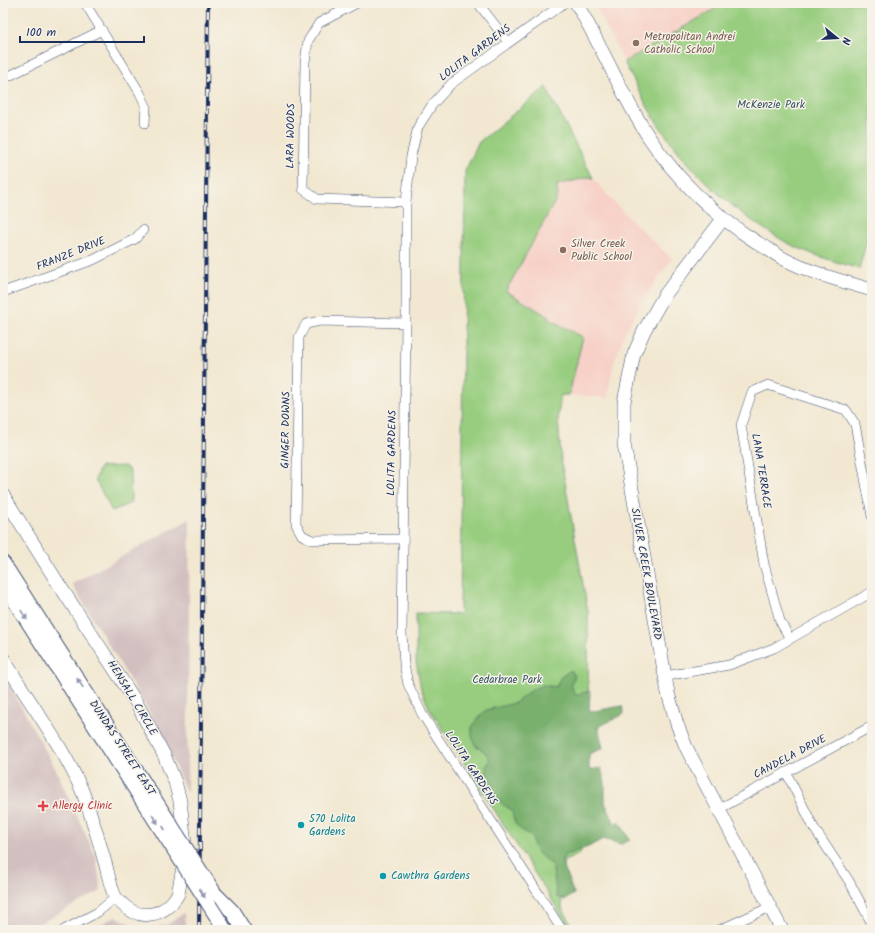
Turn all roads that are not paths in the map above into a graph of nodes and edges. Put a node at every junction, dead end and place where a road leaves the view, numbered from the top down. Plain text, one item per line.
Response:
1 (85, 3) edge
2 (358, 3) edge
3 (478, 3) edge
4 (564, 3) edge
5 (576, 3) edge
6 (102, 30) junction
7 (508, 42) junction
8 (3, 79) edge
9 (145, 123) dead end
10 (406, 202) junction
11 (723, 219) junction
12 (143, 230) dead end
13 (872, 290) edge
14 (3, 292) edge
15 (406, 323) junction
16 (3, 495) edge
17 (872, 516) edge
18 (403, 539) junction
19 (3, 563) edge
20 (3, 583) edge
21 (872, 592) edge
22 (790, 639) junction
23 (5, 665) edge
24 (665, 676) junction
25 (872, 726) edge
26 (786, 772) junction
27 (719, 808) junction
28 (116, 898) junction
29 (770, 906) junction
30 (872, 924) edge
31 (64, 930) edge
32 (225, 930) edge
33 (244, 930) edge
34 (562, 930) edge
35 (719, 930) edge
36 (782, 930) edge

1 - 6 street
2 - 10 street, LARA WOODS
3 - 7 street
4 - 7 street, LOLITA GARDENS
5 - 11 street
6 - 8 street
6 - 9 street
7 - 10 street, LOLITA GARDENS
10 - 15 street, LOLITA GARDENS
11 - 13 street
11 - 24 street, SILVER CREEK BOULEVARD
12 - 14 street, FRANZE DRIVE
15 - 18 street, LOLITA GARDENS
15 - 18 street, GINGER DOWNS
16 - 28 street, HENSALL CIRCLE
17 - 22 street, LANA TERRACE
18 - 34 street, LOLITA GARDENS
33 -> 19 main road, DUNDAS STREET EAST, bridge
20 -> 32 main road, DUNDAS STREET EAST, bridge
21 - 22 street
22 - 24 street
23 - 28 street
24 - 27 street, SILVER CREEK BOULEVARD
25 - 26 street, CANDELA DRIVE
26 - 27 street, CANDELA DRIVE
26 - 30 street
27 - 29 street, SILVER CREEK BOULEVARD
28 - 31 street
29 - 35 street
29 - 36 street, SILVER CREEK BOULEVARD

